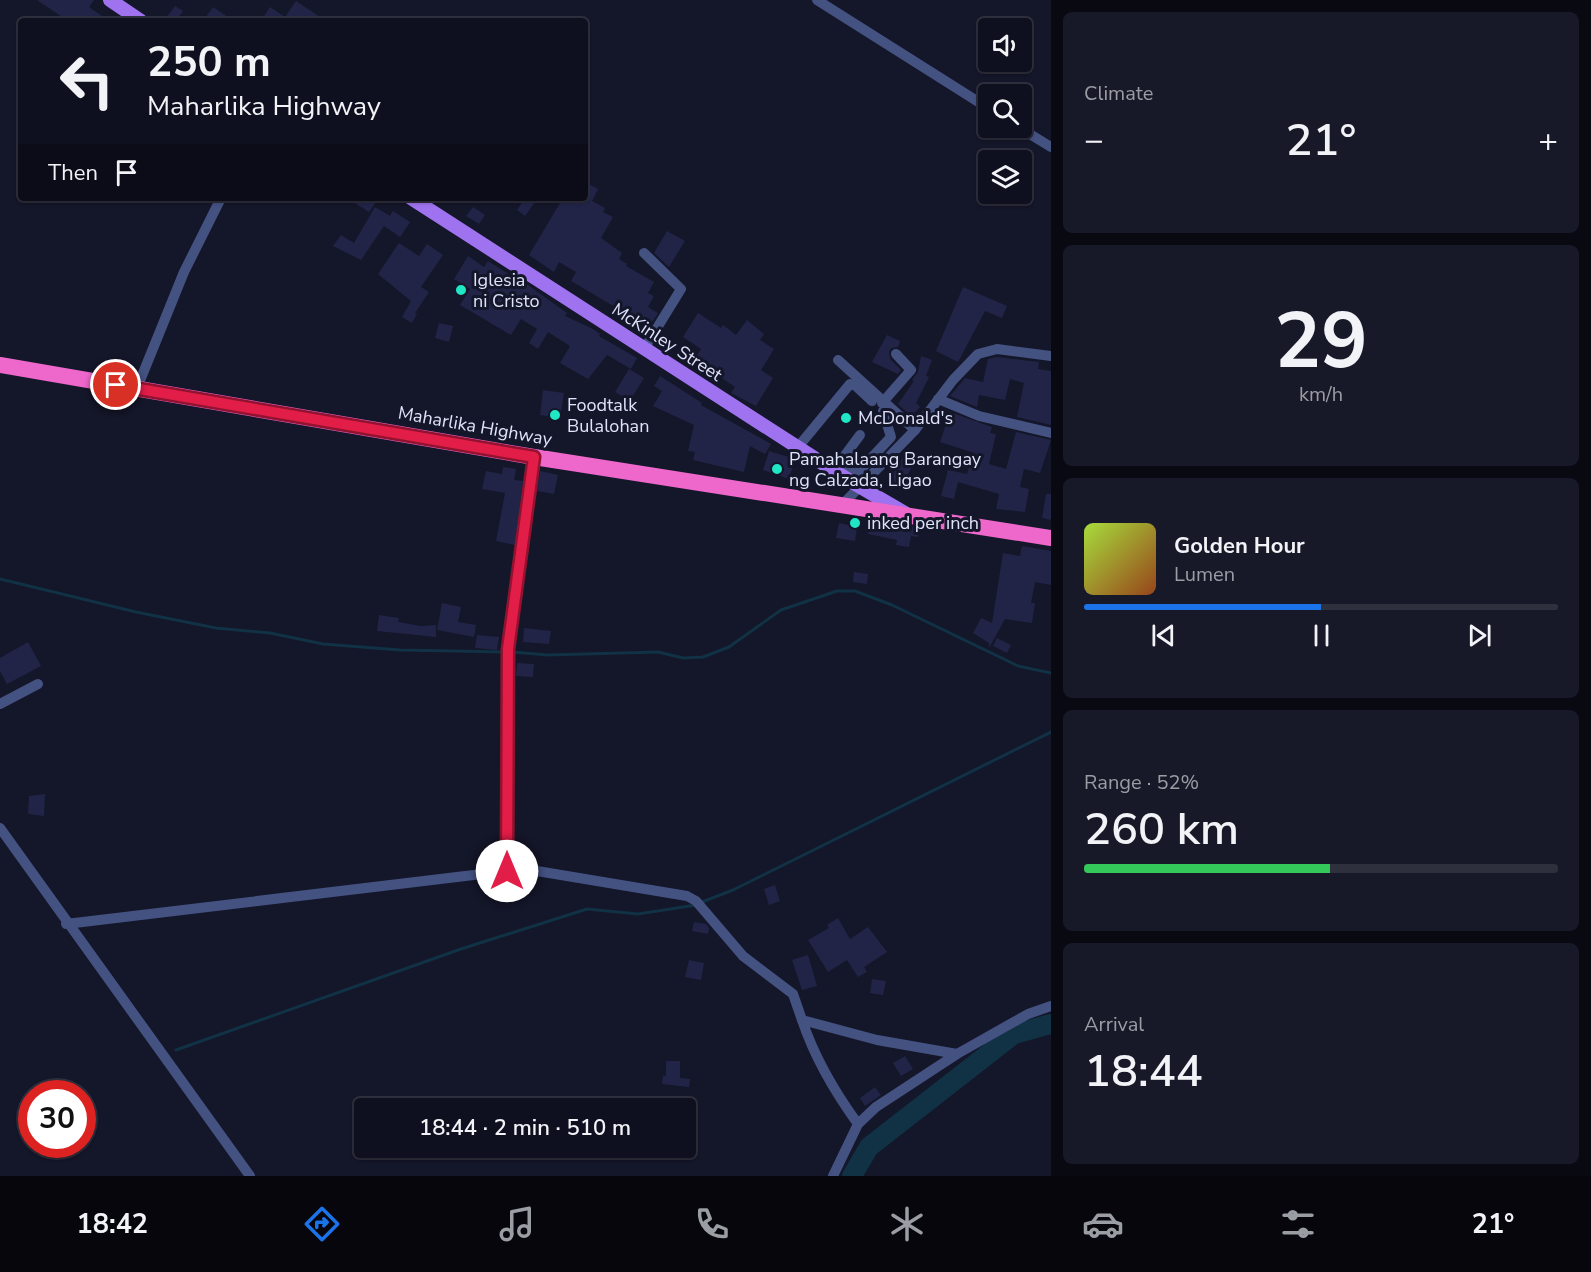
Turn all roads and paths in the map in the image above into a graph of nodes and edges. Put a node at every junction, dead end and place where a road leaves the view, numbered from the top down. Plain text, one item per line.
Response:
1 (110, 0) edge
2 (817, 0) edge
3 (137, 18) edge
4 (978, 102) edge
5 (1032, 135) edge
6 (1051, 147) edge
7 (220, 201) edge
8 (416, 201) edge
9 (644, 253) dead end
10 (644, 349) junction
11 (896, 354) dead end
12 (1051, 356) edge
13 (838, 360) dead end
14 (0, 365) edge
15 (136, 388) junction
16 (938, 399) junction
17 (879, 405) junction
18 (915, 430) junction
19 (1051, 433) edge
20 (860, 435) dead end
21 (798, 447) junction
22 (534, 457) junction
23 (856, 481) junction
24 (843, 504) junction
25 (906, 513) junction
26 (1051, 538) edge
27 (38, 684) dead end
28 (0, 704) edge
29 (0, 828) edge
30 (507, 871) junction
31 (66, 924) junction
32 (1051, 1006) edge
33 (802, 1020) junction
34 (957, 1054) junction
35 (858, 1124) junction
36 (250, 1176) edge
37 (833, 1176) edge

1 - 3 main road
2 - 4 street
5 - 6 street
7 - 15 street
8 - 10 main road, McKinley Street
9 - 10 street
10 - 21 main road, McKinley Street
11 - 17 street
12 - 16 street
13 - 17 street
14 - 15 highway, Maharlika Highway
15 - 22 highway, Maharlika Highway
16 - 18 street
16 - 19 street
17 - 18 street
17 - 21 street
17 - 23 street
18 - 23 street
20 - 23 street
21 - 23 main road, McKinley Street
22 - 24 highway, Maharlika Highway
22 - 30 street
23 - 24 street
23 - 25 main road, McKinley Street
24 - 25 highway, Maharlika Highway
25 - 26 highway, Maharlika Highway
27 - 28 street
29 - 31 street
30 - 31 street
30 - 33 street
31 - 36 street
32 - 34 street
33 - 34 street
33 - 35 street
34 - 35 street
35 - 37 street

